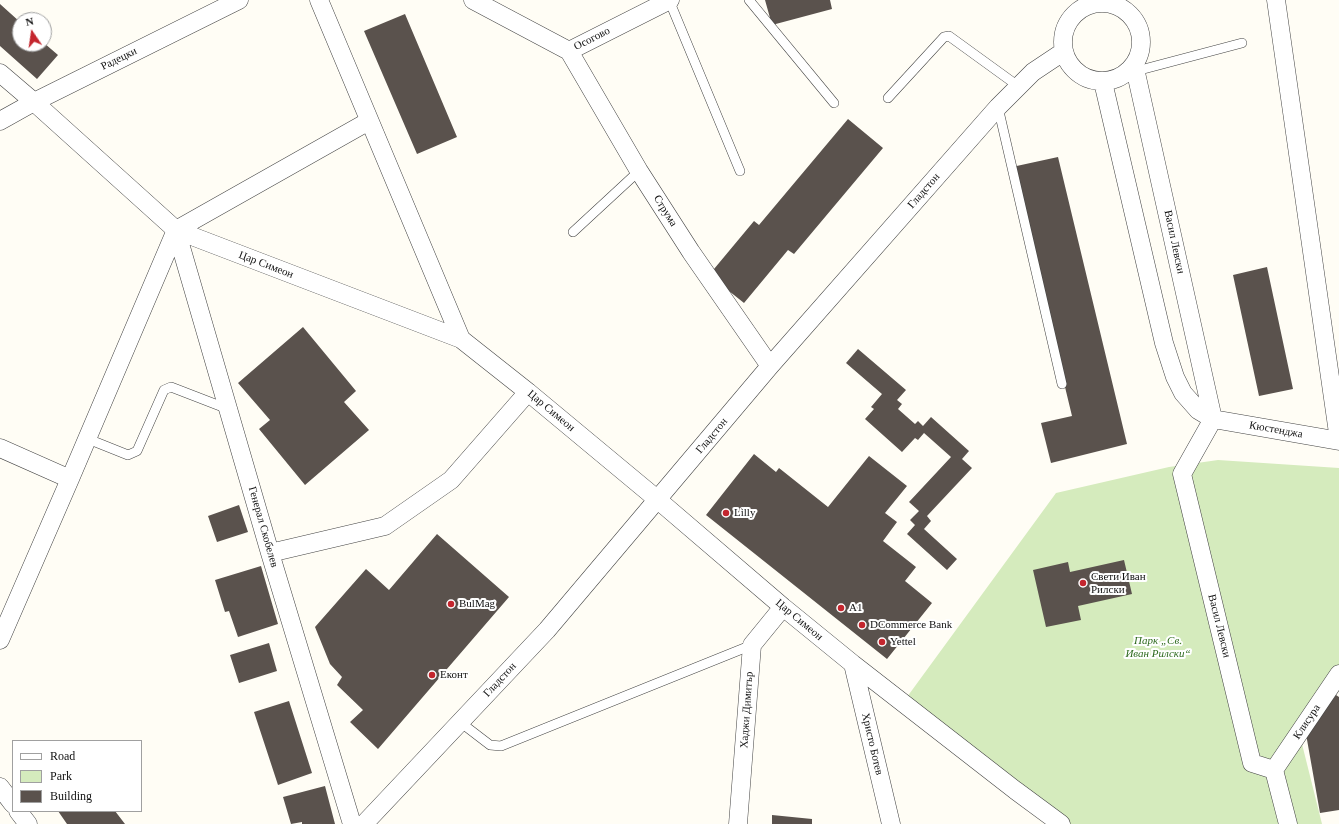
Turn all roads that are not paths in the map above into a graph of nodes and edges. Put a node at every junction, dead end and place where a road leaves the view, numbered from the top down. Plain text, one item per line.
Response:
1 (239, 0) edge
2 (319, 0) edge
3 (473, 0) edge
4 (670, 0) edge
5 (749, 0) edge
6 (1276, 0) edge
7 (1119, 3) edge
8 (1080, 4) edge
9 (1242, 43) dead end
10 (569, 51) junction
11 (1063, 52) junction
12 (1132, 70) junction
13 (0, 73) edge
14 (1103, 82) junction
15 (1018, 86) junction
16 (888, 98) dead end
17 (34, 102) junction
18 (834, 103) dead end
19 (998, 107) junction
20 (0, 120) edge
21 (369, 121) junction
22 (639, 171) junction
23 (740, 171) dead end
24 (176, 230) junction
25 (573, 232) dead end
26 (461, 339) junction
27 (770, 366) junction
28 (1062, 384) dead end
29 (528, 392) junction
30 (228, 409) junction
31 (1213, 420) junction
32 (88, 439) junction
33 (1339, 441) edge
34 (0, 448) edge
35 (70, 479) junction
36 (658, 500) junction
37 (270, 553) junction
38 (783, 607) junction
39 (0, 640) edge
40 (752, 645) junction
41 (853, 664) junction
42 (1338, 678) edge
43 (460, 722) junction
44 (1274, 770) junction
45 (0, 786) edge
46 (12, 803) edge
47 (19, 812) edge
48 (28, 824) edge
49 (352, 824) edge
50 (364, 824) edge
51 (738, 824) edge
52 (891, 824) edge
53 (1061, 824) edge
54 (1288, 824) edge

1 - 17 street, Радецки
2 - 21 street
3 - 10 street, Осогово
4 - 10 street, Осогово
4 - 23 lane
5 - 18 lane
6 - 33 street
7 - 8 street
7 - 12 street
8 - 11 street
9 - 12 lane
10 - 22 street, Струма
11 - 14 street
11 - 15 street, Гладстон
12 - 14 street
12 - 31 street, Васил Левски
13 - 17 street, Цар Симеон
14 - 31 street
15 - 16 lane
15 - 19 street, Гладстон
17 - 20 street, Радецки
17 - 24 street, Цар Симеон
19 - 27 street, Гладстон
19 - 28 lane
21 - 24 street
21 - 26 street
22 - 25 lane
22 - 27 street, Струма
24 - 26 street, Цар Симеон
24 - 30 street, Генерал Скобелев
24 - 32 street
26 - 29 street, Цар Симеон
27 - 36 street, Гладстон
29 - 36 street, Цар Симеон
29 - 37 street
30 - 32 lane
30 - 37 street, Генерал Скобелев
31 - 33 street, Кюстенджа
31 - 44 street, Васил Левски
32 - 35 street
34 - 35 street
35 - 39 street
36 - 38 street, Цар Симеон
36 - 43 street, Гладстон
37 - 49 street, Генерал Скобелев
38 - 40 street
38 - 41 street, Цар Симеон
40 - 43 lane
40 - 51 street, Хаджи Димитър
41 - 52 street, Христо Ботев
41 - 53 street, Цар Симеон
42 - 44 street, Клисура
43 - 50 street, Гладстон
44 - 54 street
45 - 46 street
47 - 48 street

